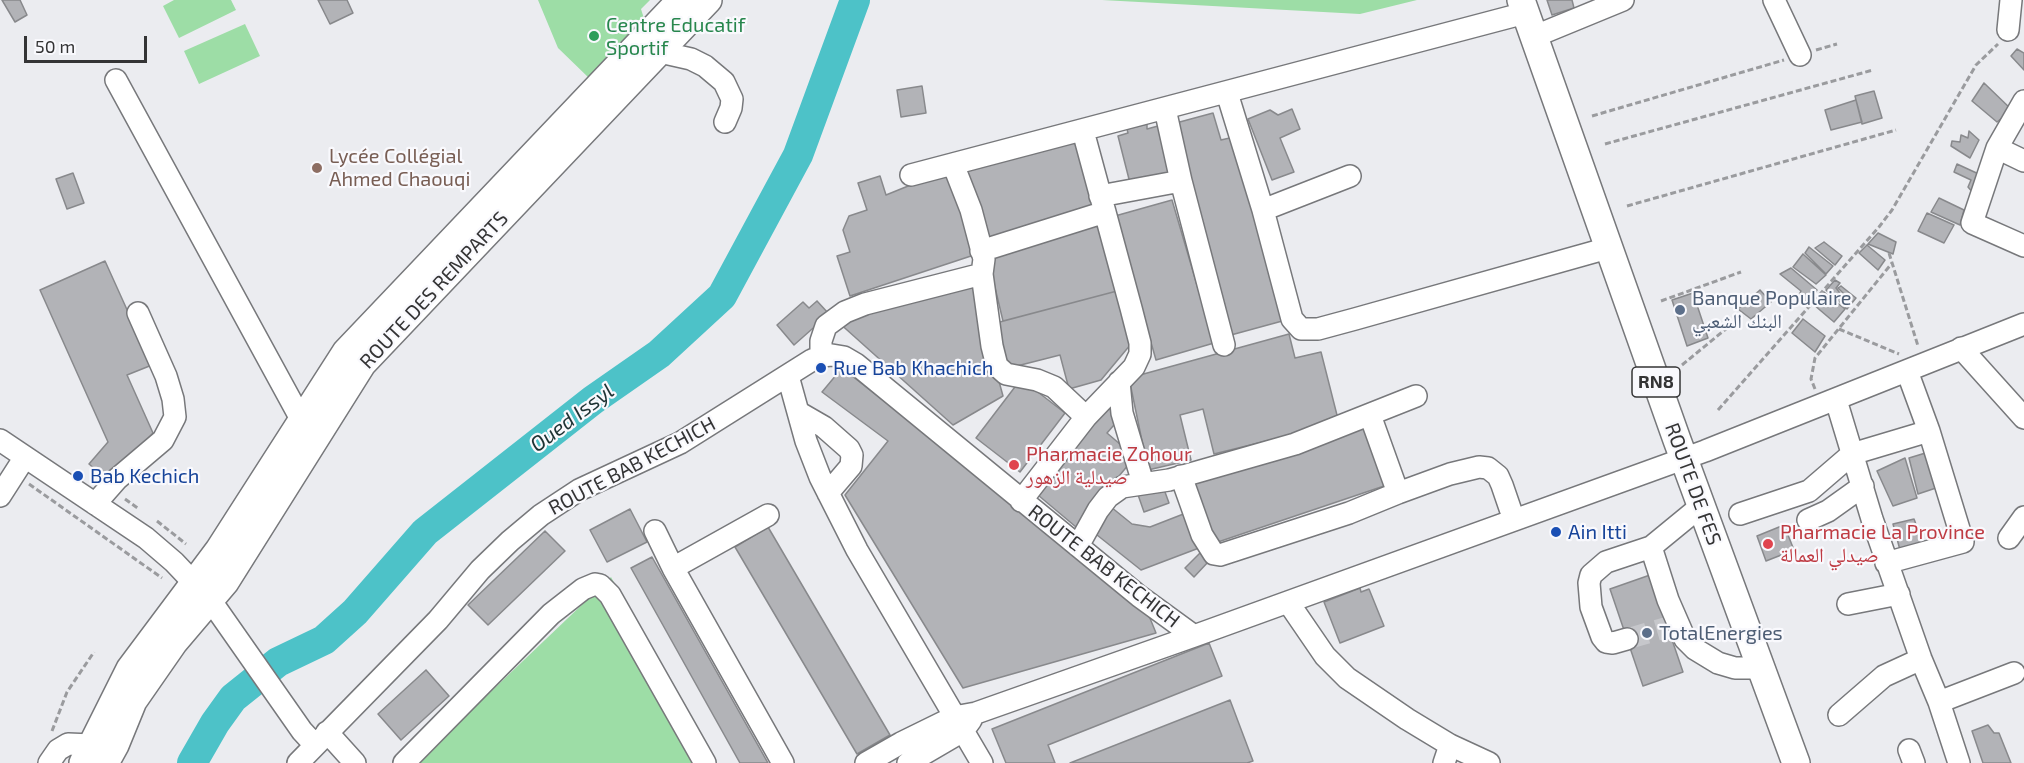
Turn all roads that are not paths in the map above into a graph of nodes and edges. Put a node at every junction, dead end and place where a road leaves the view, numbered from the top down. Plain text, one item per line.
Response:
1 (681, 0) edge
2 (708, 0) edge
3 (1623, 0) edge
4 (1774, 0) edge
5 (2011, 0) edge
6 (1581, 8) edge
7 (1526, 17) edge
8 (2008, 30) road end
9 (650, 47) junction
10 (1800, 55) road end
11 (116, 80) dead end
12 (1227, 93) junction
13 (2024, 101) edge
14 (1165, 109) junction
15 (725, 122) dead end
16 (1083, 131) junction
17 (1996, 148) junction
18 (2024, 161) edge
19 (953, 164) junction
20 (911, 176) dead end
21 (1350, 176) dead end
22 (1181, 181) junction
23 (1102, 204) junction
24 (1263, 210) junction
25 (2024, 246) edge
26 (1608, 248) junction
27 (981, 251) junction
28 (982, 274) junction
29 (138, 313) dead end
30 (2024, 324) edge
31 (1224, 345) dead end
32 (1961, 348) junction
33 (821, 356) junction
34 (1915, 367) junction
35 (788, 376) junction
36 (1119, 382) junction
37 (1416, 396) dead end
38 (1828, 402) junction
39 (798, 412) junction
40 (1370, 415) junction
41 (1086, 417) junction
42 (2024, 417) edge
43 (302, 421) junction
44 (1929, 430) junction
45 (0, 440) edge
46 (1852, 454) junction
47 (25, 457) junction
48 (1684, 459) junction
49 (1181, 476) junction
50 (1143, 483) junction
51 (1863, 486) junction
52 (828, 493) junction
53 (1398, 493) junction
54 (0, 496) edge
55 (1021, 501) junction
56 (95, 504) junction
57 (1701, 506) junction
58 (1740, 514) dead end
59 (768, 515) dead end
60 (2024, 517) edge
61 (1514, 520) junction
62 (1808, 520) dead end
63 (655, 531) dead end
64 (2009, 538) dead end
65 (1078, 546) junction
66 (1651, 547) junction
67 (1887, 563) junction
68 (673, 568) junction
69 (202, 591) junction
70 (1899, 594) junction
71 (1287, 602) junction
72 (1848, 604) dead end
73 (1194, 636) junction
74 (1627, 639) tunnel mouth
75 (1921, 659) junction
76 (1762, 668) junction
77 (2014, 673) dead end
78 (1939, 702) junction
79 (1839, 715) dead end
80 (958, 724) junction
81 (315, 736) junction
82 (1447, 754) edge
83 (93, 757) edge
84 (49, 763) edge
85 (298, 763) edge
86 (355, 763) edge
87 (405, 763) edge
88 (705, 763) edge
89 (783, 763) edge
90 (866, 763) edge
91 (908, 763) edge
92 (982, 763) edge
93 (1489, 763) edge
94 (1796, 763) edge
95 (1959, 763) edge

1 - 9 main road, ROUTE DES REMPARTS
2 - 9 main road, ROUTE DES REMPARTS
3 - 6 street
4 - 10 street
5 - 8 street
6 - 7 street
7 - 12 street
7 - 26 main road, ROUTE DE FES / RN8
9 - 15 street
9 - 43 main road, ROUTE DES REMPARTS
9 - 69 main road, ROUTE DES REMPARTS
11 - 43 street
12 - 14 street
12 - 24 street
13 - 17 street
14 - 16 street
14 - 22 street
16 - 19 street
16 - 23 street
17 - 18 street
17 - 25 street
19 - 20 street
19 - 27 street
21 - 24 street
22 - 23 street
22 - 31 street
23 - 27 street
23 - 36 street
24 - 26 street
26 - 48 main road, ROUTE DE FES / RN8
27 - 28 street
28 - 33 street
28 - 41 street
29 - 56 street
30 - 32 street
32 - 34 street
32 - 42 street
33 - 35 street, ROUTE BAB KECHICH
33 - 55 street, ROUTE BAB KECHICH
34 - 38 street
34 - 44 street
35 - 39 street
35 - 81 street, ROUTE BAB KECHICH
36 - 41 street
36 - 50 street
37 - 40 street
38 - 46 street
38 - 48 street
39 - 52 street
39 - 52 street
40 - 49 street
40 - 53 street
41 - 55 street
43 - 69 main road, ROUTE DES REMPARTS
44 - 46 street
44 - 67 street
45 - 47 street
46 - 51 street
46 - 58 street
47 - 54 street
47 - 56 street
48 - 57 main road, ROUTE DE FES / RN8
48 - 61 street
49 - 50 street
49 - 53 street
50 - 65 street
51 - 62 street
51 - 67 street
52 - 80 street
53 - 61 street
55 - 65 street, ROUTE BAB KECHICH
56 - 69 street
57 - 66 street
57 - 76 main road, ROUTE DE FES / RN8
59 - 68 street
60 - 64 street
61 - 71 street
63 - 68 street
65 - 73 street, ROUTE BAB KECHICH
66 - 74 street
66 - 76 street
67 - 70 street
68 - 89 street
69 - 81 street
69 - 83 main road, ROUTE DES REMPARTS
70 - 72 street
70 - 75 street
71 - 73 street
71 - 82 street
73 - 80 street
75 - 78 street
75 - 79 street
76 - 94 main road, ROUTE DE FES / RN8
77 - 78 street
78 - 95 street
80 - 90 street
80 - 91 street
80 - 92 street
81 - 85 street, ROUTE BAB KECHICH
81 - 86 street
82 - 93 street
83 - 84 street
87 - 88 street

